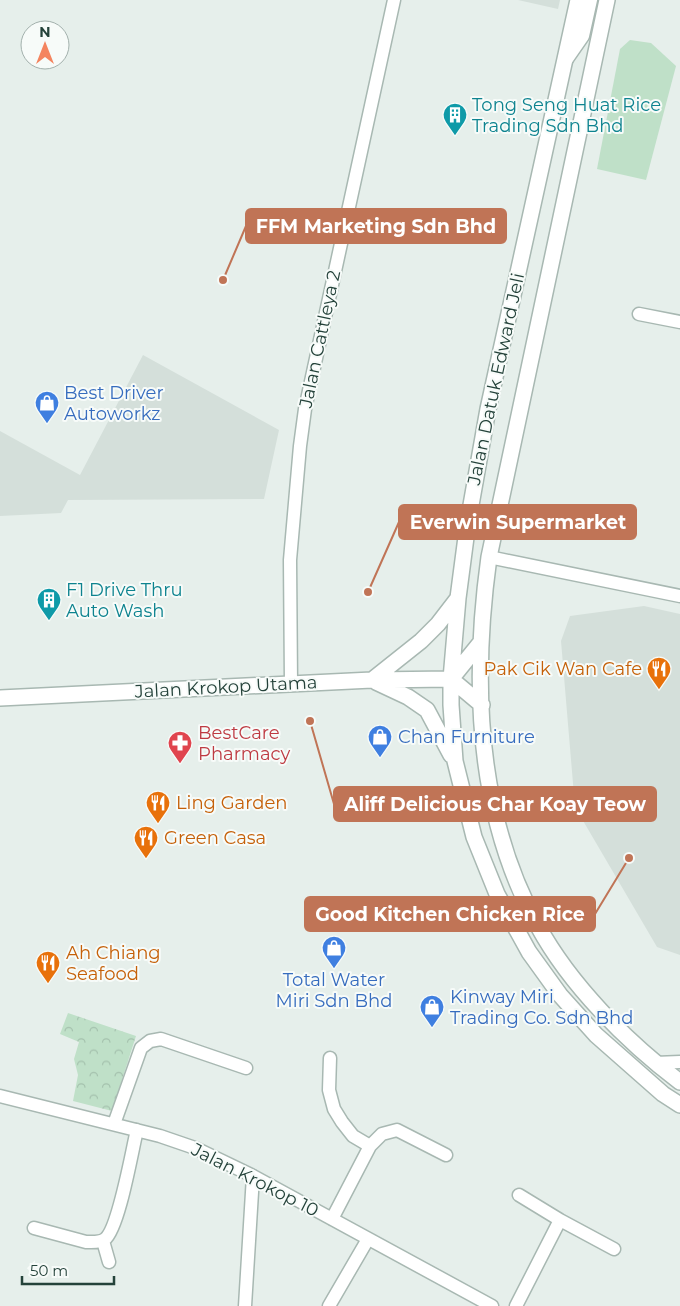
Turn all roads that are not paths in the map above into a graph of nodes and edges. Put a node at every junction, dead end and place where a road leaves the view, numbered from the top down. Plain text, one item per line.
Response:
1 (394, 0) edge
2 (578, 0) edge
3 (590, 0) edge
4 (607, 0) edge
5 (564, 63) junction
6 (639, 314) dead end
7 (680, 322) edge
8 (489, 557) junction
9 (680, 596) edge
10 (458, 598) junction
11 (481, 642) junction
12 (452, 679) junction
13 (372, 680) junction
14 (291, 684) junction
15 (0, 698) edge
16 (482, 705) junction
17 (454, 761) junction
18 (330, 1058) dead end
19 (680, 1062) edge
20 (655, 1063) junction
21 (246, 1068) dead end
22 (680, 1082) edge
23 (0, 1096) edge
24 (680, 1105) edge
25 (114, 1124) junction
26 (137, 1130) junction
27 (370, 1146) junction
28 (446, 1155) dead end
29 (253, 1176) junction
30 (519, 1196) dead end
31 (332, 1219) junction
32 (560, 1220) junction
33 (34, 1228) dead end
34 (368, 1239) junction
35 (103, 1241) junction
36 (614, 1249) dead end
37 (109, 1262) dead end
38 (245, 1306) edge
39 (330, 1306) edge
40 (492, 1306) edge
41 (516, 1306) edge

1 - 14 street, Jalan Cattleya 2
2 - 5 street, Jalan Datuk Edward Jeli
3 - 5 street
4 - 8 street, Jalan Datuk Edward Jeli
5 - 10 street, Jalan Datuk Edward Jeli
6 - 7 street
8 - 9 street
8 - 11 street, Jalan Datuk Edward Jeli
10 - 12 street, Jalan Datuk Edward Jeli
10 - 13 street
11 - 12 street
11 - 16 street, Jalan Datuk Edward Jeli
12 - 13 street, Jalan Krokop Utama
12 - 16 street
12 - 17 street, Jalan Datuk Edward Jeli
13 - 14 street, Jalan Krokop Utama
13 - 17 street
14 - 15 street, Jalan Krokop Utama
16 - 20 street, Jalan Datuk Edward Jeli
17 - 24 street, Jalan Datuk Edward Jeli
18 - 27 street
19 - 20 street
20 - 22 street, Jalan Datuk Edward Jeli
21 - 25 street
23 - 25 street, Jalan Krokop 10
25 - 26 street, Jalan Krokop 10
26 - 29 street, Jalan Krokop 10
26 - 35 street
27 - 28 street
27 - 31 street
29 - 31 street, Jalan Krokop 10
29 - 38 street
30 - 32 street
31 - 34 street, Jalan Krokop 10
32 - 36 street
32 - 41 street
33 - 35 street
34 - 39 street
34 - 40 street, Jalan Krokop 10
35 - 37 street

